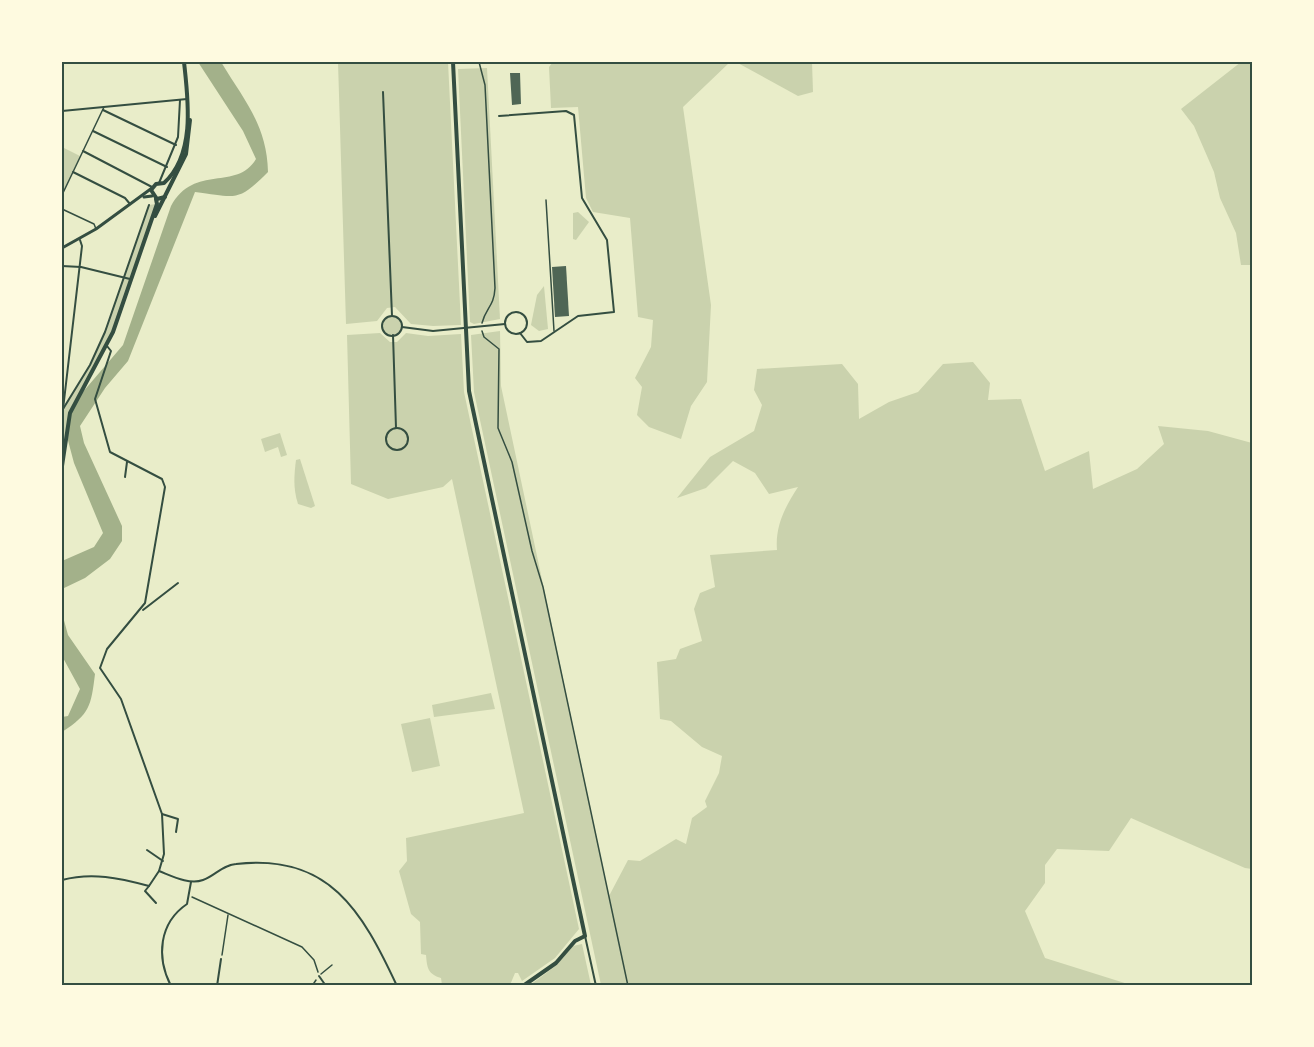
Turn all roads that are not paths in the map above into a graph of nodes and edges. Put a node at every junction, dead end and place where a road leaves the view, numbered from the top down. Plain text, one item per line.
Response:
1 (184, 62) edge
2 (453, 62) edge
3 (383, 92) dead end
4 (188, 99) junction
5 (180, 100) junction
6 (189, 105) junction
7 (103, 108) junction
8 (62, 111) edge
9 (499, 116) dead end
10 (93, 131) junction
11 (176, 146) junction
12 (83, 151) junction
13 (167, 167) junction
14 (73, 172) junction
15 (160, 184) junction
16 (152, 188) junction
17 (167, 192) junction
18 (62, 195) edge
19 (154, 197) junction
20 (165, 197) junction
21 (139, 198) junction
22 (546, 200) dead end
23 (130, 205) junction
24 (149, 205) dead end
25 (62, 209) edge
26 (96, 230) junction
27 (80, 240) junction
28 (142, 247) junction
29 (62, 248) edge
30 (62, 266) edge
31 (80, 267) junction
32 (123, 277) junction
33 (130, 279) junction
34 (392, 316) junction
35 (504, 325) junction
36 (402, 327) junction
37 (466, 329) junction
38 (555, 332) junction
39 (520, 333) junction
40 (393, 335) junction
41 (107, 346) junction
42 (63, 409) edge
43 (62, 418) edge
44 (396, 428) junction
45 (63, 444) edge
46 (127, 462) junction
47 (62, 466) edge
48 (125, 477) dead end
49 (178, 583) dead end
50 (141, 612) junction
51 (162, 814) junction
52 (176, 832) dead end
53 (147, 850) dead end
54 (163, 861) junction
55 (159, 871) junction
56 (62, 880) edge
57 (191, 882) junction
58 (149, 886) junction
59 (156, 903) dead end
60 (585, 936) junction
61 (221, 959) road end
62 (319, 976) road end
63 (171, 986) edge
64 (217, 986) edge
65 (326, 986) edge
66 (397, 986) edge
67 (523, 986) edge
68 (596, 986) edge

1 - 4 main road
2 - 37 main road
3 - 34 street
4 - 5 street
4 - 6 main road
5 - 7 street
5 - 11 street
6 - 15 main road
6 - 17 main road
7 - 8 street
7 - 10 street
7 - 11 street
9 - 38 street
10 - 12 street
10 - 13 street
11 - 13 street
12 - 14 street
12 - 16 street
13 - 15 street
14 - 18 street
14 - 23 street
15 - 16 main road
15 - 17 main road
16 - 19 main road
16 - 21 street
17 - 20 main road
19 - 20 main road
19 - 21 street
19 - 28 main road
20 - 28 main road
21 - 23 street
22 - 38 street
23 - 26 street
24 - 32 street
25 - 26 street
26 - 27 street
27 - 29 street
27 - 31 street
28 - 33 main road
30 - 31 street
31 - 32 street
31 - 42 street
32 - 33 street
32 - 42 street
33 - 41 main road
34 - 36 street
34 - 40 street
35 - 37 street
35 - 39 street
35 - 39 street
36 - 37 street
36 - 40 street
37 - 60 main road
38 - 39 street
40 - 44 street
41 - 45 main road
41 - 46 street
42 - 43 street
44 - 44 street
45 - 47 main road
46 - 48 street
46 - 50 street
49 - 50 street
50 - 51 street
51 - 52 street
51 - 54 street
53 - 54 street
54 - 55 street
55 - 57 street
55 - 58 street
56 - 58 street
57 - 63 street
57 - 66 street
58 - 59 street
60 - 67 main road
60 - 68 street
61 - 64 street
62 - 65 street

